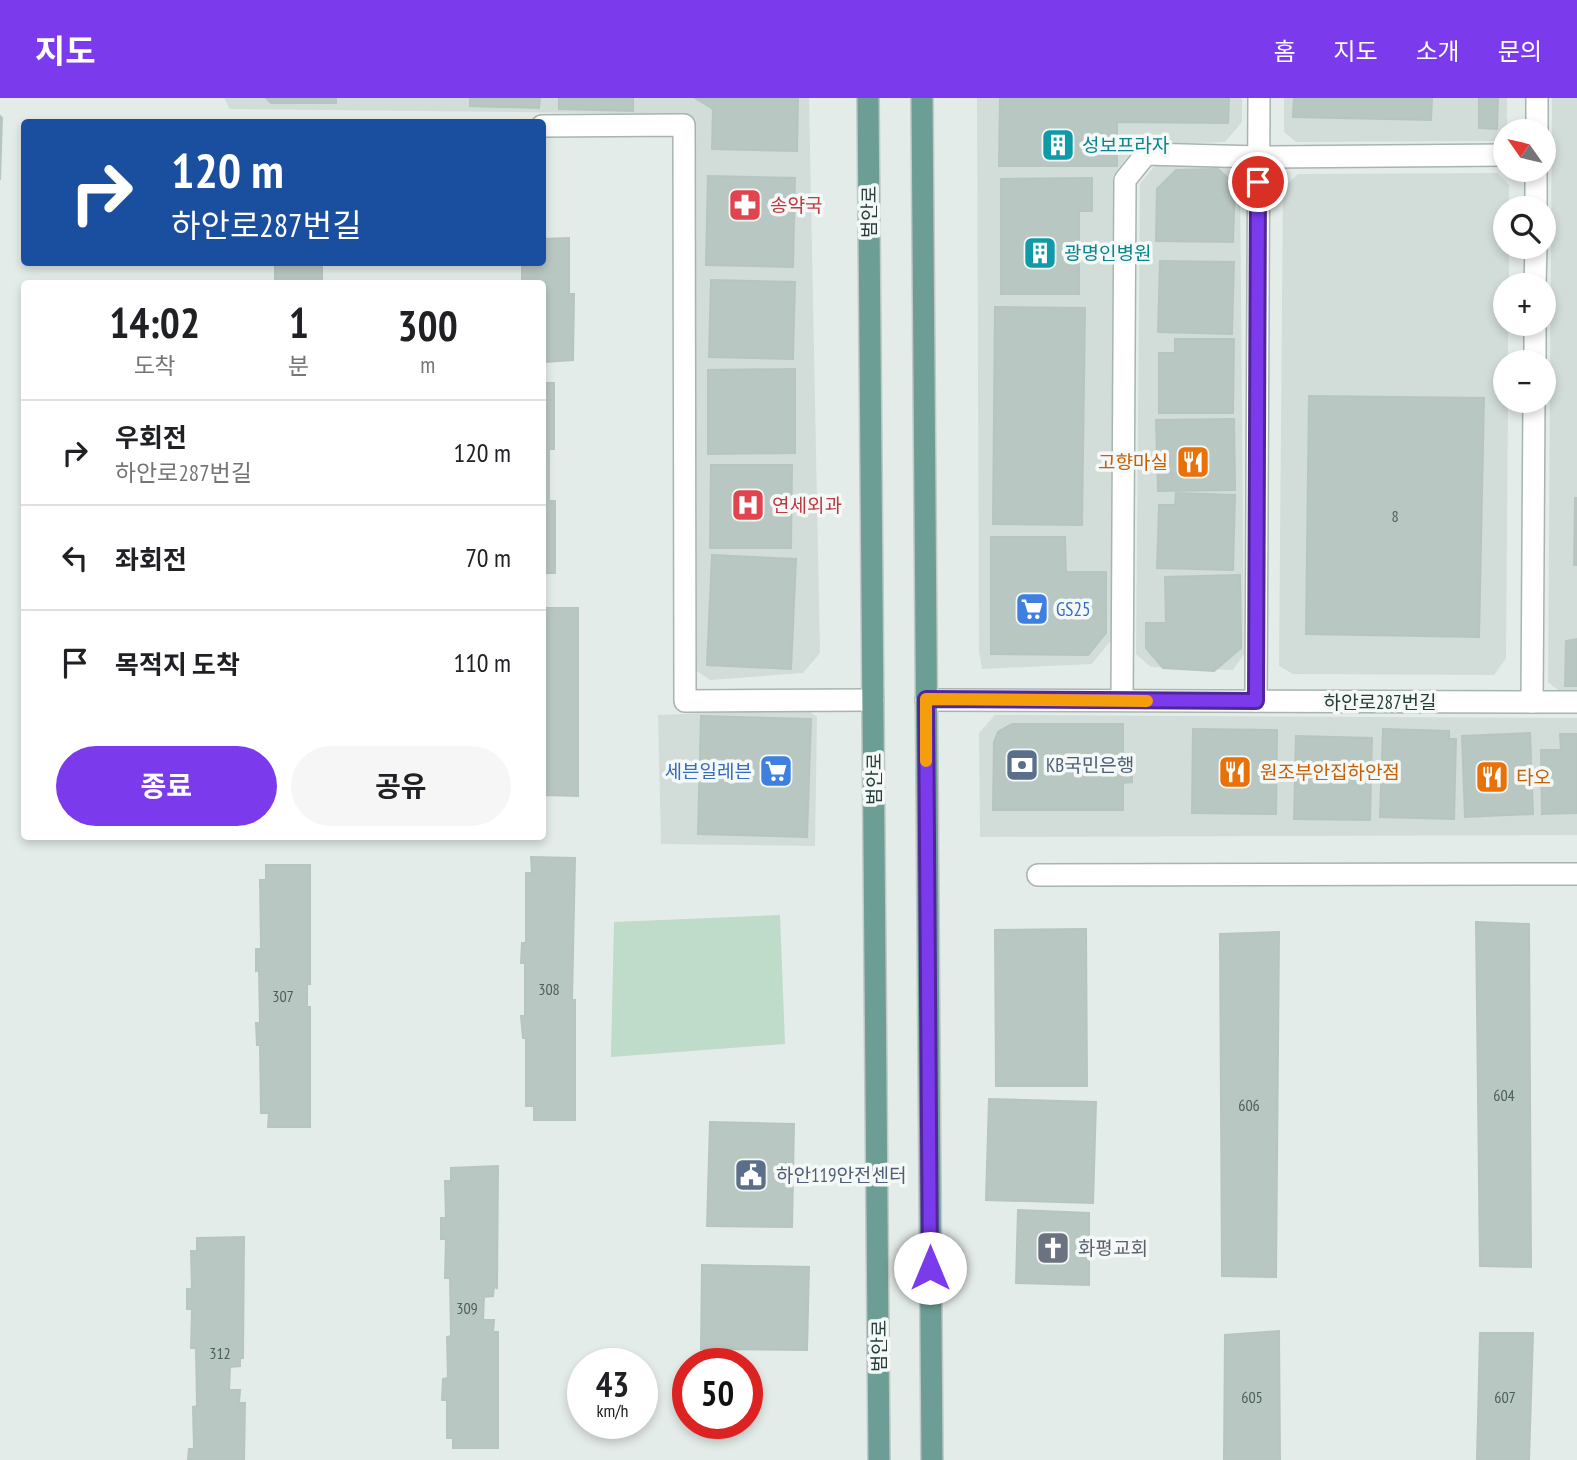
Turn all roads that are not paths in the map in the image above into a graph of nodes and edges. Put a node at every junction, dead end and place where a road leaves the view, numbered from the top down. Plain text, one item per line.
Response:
1 (868, 98) edge
2 (922, 98) edge
3 (1259, 98) edge
4 (1537, 98) edge
5 (1536, 119) edge
6 (546, 125) edge
7 (1493, 155) edge
8 (1258, 157) junction
9 (1534, 413) edge
10 (926, 699) junction
11 (873, 700) junction
12 (1122, 701) junction
13 (1256, 701) junction
14 (1532, 702) junction
15 (1577, 702) edge
16 (1577, 874) edge
17 (1038, 875) dead end
18 (880, 1460) edge
19 (932, 1460) edge

1 - 11 main road, 범안로
2 - 10 main road
3 - 8 street
4 - 5 street
6 - 11 street
7 - 8 street
8 - 12 street
8 - 13 street
9 - 14 street
10 - 12 street, 하안로287번길
10 - 19 main road
11 - 18 main road, 범안로
12 - 13 street, 하안로287번길
13 - 14 street, 하안로287번길
14 - 15 street, 하안로287번길
16 - 17 street

